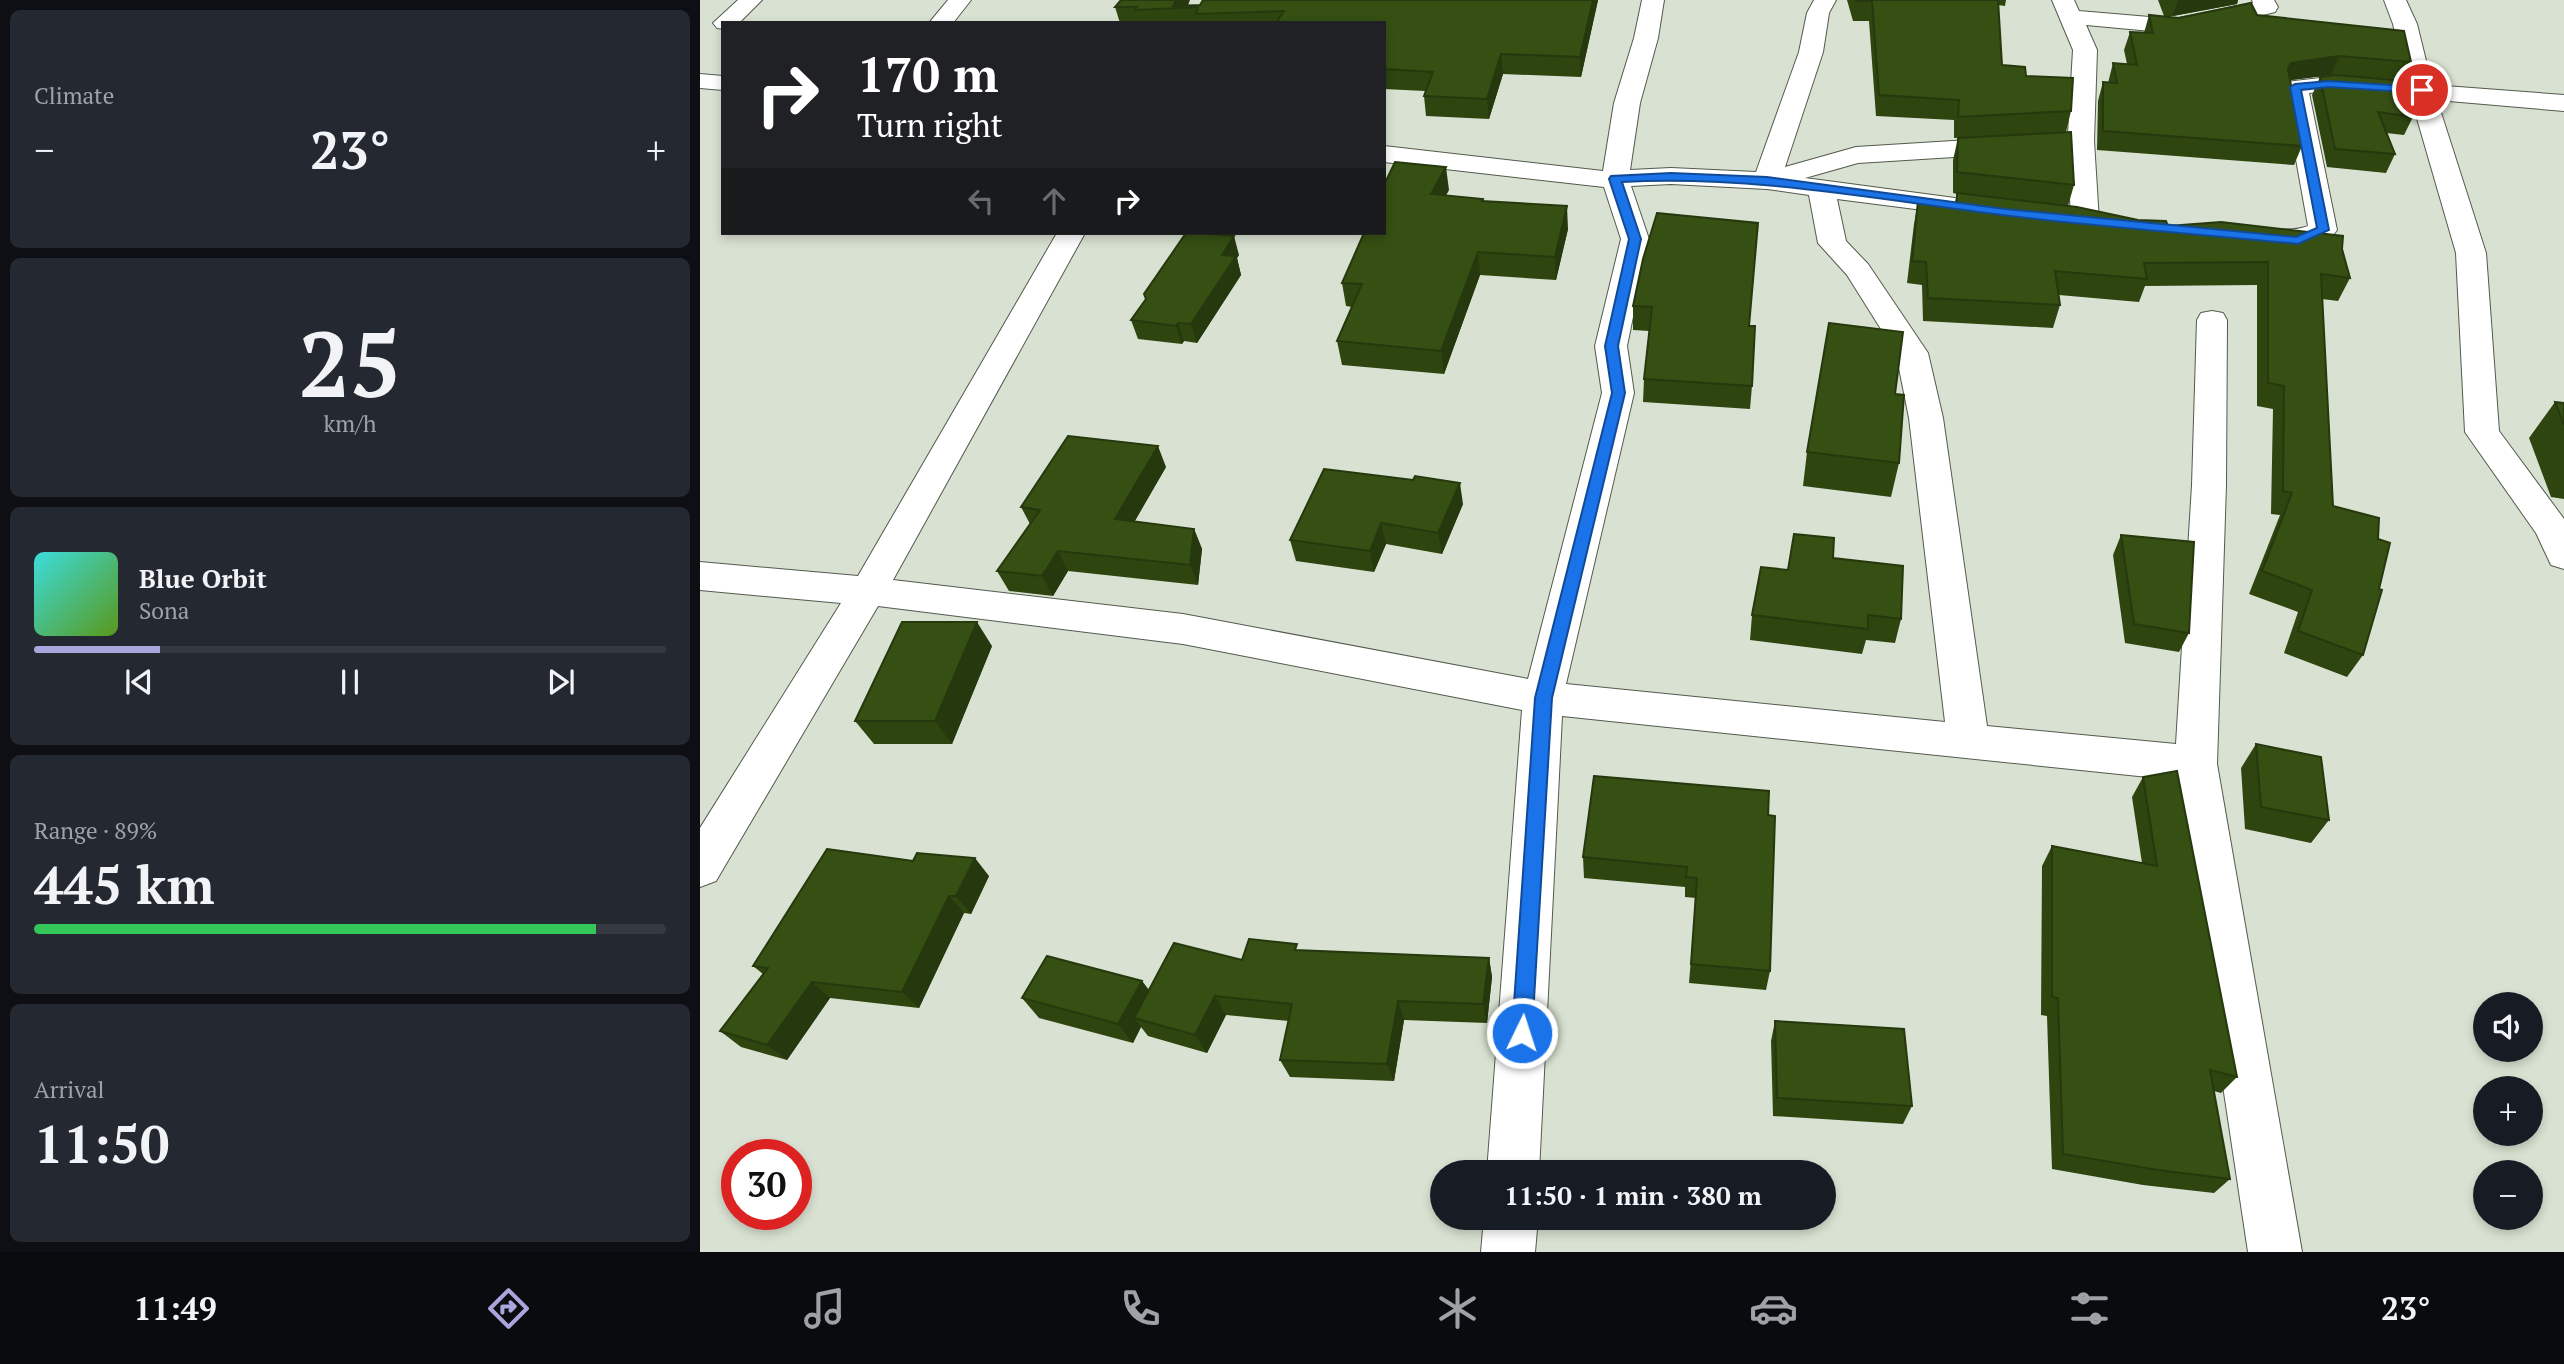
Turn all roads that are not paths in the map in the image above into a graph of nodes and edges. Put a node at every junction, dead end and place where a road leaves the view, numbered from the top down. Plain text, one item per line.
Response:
1 (751, 0) edge
2 (960, 0) edge
3 (1653, 0) edge
4 (1825, 0) edge
5 (2263, 0) edge
6 (2395, 0) edge
7 (2067, 9) edge
8 (726, 21) edge
9 (942, 21) edge
10 (700, 81) edge
11 (721, 83) edge
12 (2422, 90) junction
13 (2564, 103) edge
14 (2081, 141) junction
15 (1386, 154) edge
16 (1615, 179) junction
17 (1767, 181) junction
18 (1822, 190) junction
19 (1992, 211) edge
20 (2085, 221) edge
21 (1070, 235) edge
22 (2244, 235) edge
23 (2212, 320) dead end
24 (2564, 556) edge
25 (700, 576) edge
26 (867, 591) junction
27 (1543, 698) junction
28 (1968, 741) junction
29 (2196, 764) junction
30 (700, 867) edge
31 (1514, 1160) edge
32 (1510, 1230) edge
33 (1508, 1252) edge
34 (2275, 1252) edge

1 - 8 street
2 - 9 street
3 - 16 street
4 - 17 street
5 - 7 street
6 - 12 street
7 - 14 street
10 - 11 street
12 - 13 street
12 - 22 street
12 - 24 street
14 - 17 street
14 - 20 street
15 - 16 street
16 - 17 street
16 - 27 street
17 - 18 street
18 - 19 street
18 - 28 street
21 - 26 street
23 - 29 street
25 - 26 street
26 - 27 street
26 - 30 street
27 - 28 street
27 - 31 street
28 - 29 street
29 - 34 street
32 - 33 street

